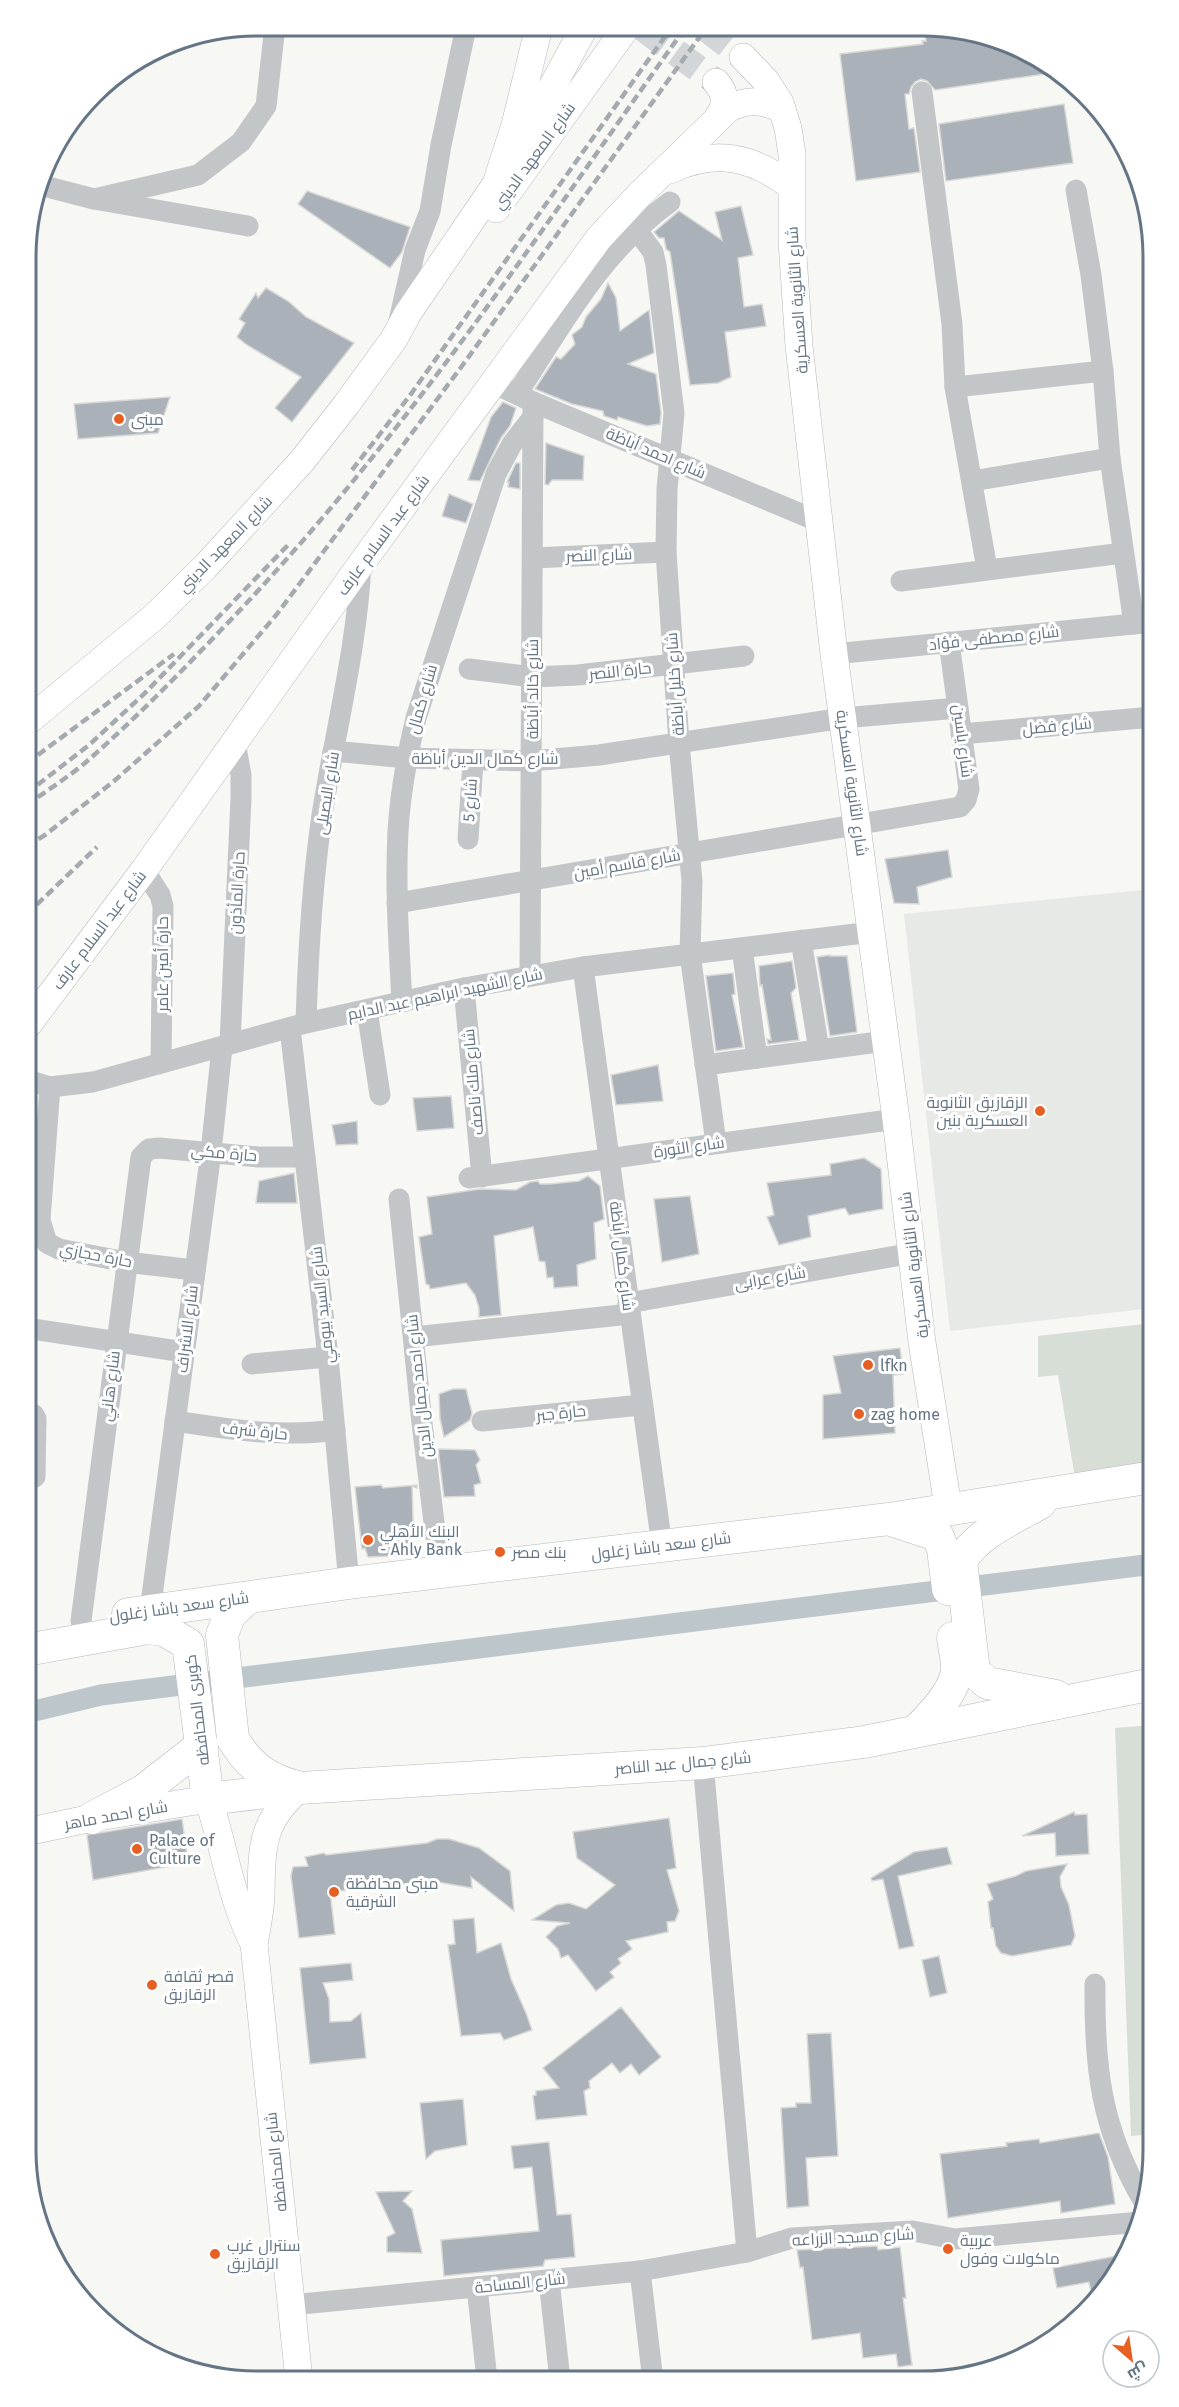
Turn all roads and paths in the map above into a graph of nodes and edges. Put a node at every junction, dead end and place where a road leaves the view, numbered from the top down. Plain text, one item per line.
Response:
1 (274, 36) edge
2 (464, 36) edge
3 (537, 36) edge
4 (579, 36) edge
5 (620, 36) edge
6 (743, 57) tunnel mouth
7 (716, 82) tunnel mouth
8 (922, 92) dead end
9 (782, 109) junction
10 (718, 117) junction
11 (661, 174) junction
12 (496, 184) junction
13 (791, 186) junction
14 (48, 187) edge
15 (1076, 190) dead end
16 (94, 199) junction
17 (670, 202) dead end
18 (248, 226) dead end
19 (636, 229) junction
20 (394, 339) junction
21 (1102, 371) junction
22 (493, 382) junction
23 (955, 387) junction
24 (528, 404) junction
25 (1110, 458) junction
26 (670, 459) junction
27 (972, 481) junction
28 (820, 522) junction
29 (666, 552) junction
30 (1123, 553) junction
31 (532, 558) junction
32 (361, 564) junction
33 (987, 569) junction
34 (901, 581) dead end
35 (1143, 620) edge
36 (1143, 623) edge
37 (950, 642) junction
38 (834, 654) junction
39 (744, 656) dead end
40 (674, 665) junction
41 (469, 669) dead end
42 (532, 677) junction
43 (958, 708) junction
44 (36, 715) edge
45 (843, 718) junction
46 (1143, 718) edge
47 (961, 734) junction
48 (235, 742) junction
49 (679, 743) junction
50 (333, 751) junction
51 (407, 758) junction
52 (473, 761) junction
53 (531, 761) junction
54 (858, 825) junction
55 (468, 839) dead end
56 (690, 853) junction
57 (144, 870) junction
58 (531, 880) junction
59 (397, 903) junction
60 (872, 932) junction
61 (801, 940) junction
62 (742, 948) junction
63 (690, 954) junction
64 (583, 966) junction
65 (530, 976) junction
66 (464, 988) junction
67 (402, 1002) junction
68 (367, 1010) junction
69 (36, 1014) edge
70 (298, 1025) junction
71 (886, 1041) junction
72 (226, 1045) junction
73 (819, 1050) junction
74 (757, 1059) junction
75 (161, 1063) junction
76 (705, 1065) junction
77 (36, 1083) edge
78 (50, 1088) junction
79 (380, 1095) dead end
80 (896, 1119) junction
81 (716, 1143) junction
82 (144, 1152) joint
83 (211, 1152) junction
84 (305, 1157) junction
85 (609, 1158) junction
86 (475, 1178) joint
87 (399, 1199) dead end
88 (913, 1253) junction
89 (126, 1262) junction
90 (194, 1270) junction
91 (629, 1308) junction
92 (36, 1330) edge
93 (414, 1337) junction
94 (116, 1342) junction
95 (184, 1352) junction
96 (328, 1357) junction
97 (252, 1364) dead end
98 (641, 1405) junction
99 (175, 1421) junction
100 (482, 1421) dead end
101 (335, 1430) junction
102 (1143, 1479) edge
103 (1057, 1494) junction
104 (965, 1508) junction
105 (889, 1519) junction
106 (662, 1546) junction
107 (952, 1559) junction
108 (440, 1572) junction
109 (349, 1583) junction
110 (248, 1598) junction
111 (81, 1621) junction
112 (142, 1621) junction
113 (36, 1629) edge
114 (223, 1630) junction
115 (189, 1645) junction
116 (36, 1648) edge
117 (965, 1672) junction
118 (1143, 1686) edge
119 (1075, 1699) junction
120 (915, 1731) junction
121 (202, 1743) junction
122 (703, 1763) junction
123 (300, 1788) junction
124 (208, 1799) junction
125 (92, 1818) junction
126 (36, 1830) edge
127 (254, 1944) junction
128 (1095, 1984) dead end
129 (1139, 2193) edge
130 (1130, 2223) edge
131 (747, 2252) junction
132 (640, 2271) junction
133 (549, 2280) junction
134 (477, 2287) junction
135 (291, 2305) junction
136 (298, 2371) edge
137 (486, 2371) edge
138 (559, 2371) edge
139 (652, 2371) edge

1 - 16 street
2 - 20 street
3 - 12 main road, شارع المعهد الديني
4 - 12 main road
5 - 20 main road, شارع المعهد الديني
6 - 9 main road, شارع الثانوية العسكرية
7 - 10 main road
8 - 23 street
9 - 10 main road, شارع عبد السلام عارف
9 - 13 main road, شارع الثانوية العسكرية
10 - 11 main road, شارع عبد السلام عارف
11 - 13 main road
11 - 22 main road, شارع عبد السلام عارف
12 - 20 main road, شارع المعهد الديني
13 - 28 main road, شارع الثانوية العسكرية
14 - 16 street
15 - 21 street
16 - 18 street
17 - 19 street
19 - 24 street
19 - 26 street, شارع خليل أباظة
20 - 44 main road, شارع المعهد الديني
21 - 23 street
21 - 25 street
22 - 24 street, شارع احمد أباظة
22 - 32 main road, شارع عبد السلام عارف
23 - 27 street
24 - 26 street, شارع احمد أباظة
24 - 31 street, شارع خالد أباظة
24 - 51 street, شارع كمال
25 - 27 street
25 - 30 street
26 - 28 street, شارع احمد أباظة
26 - 29 street, شارع خليل أباظة
27 - 33 street
28 - 38 main road, شارع الثانوية العسكرية
29 - 31 street, شارع النصر
29 - 40 street, شارع خليل أباظة
30 - 33 street
30 - 35 street
31 - 42 street, شارع خالد أباظة
32 - 48 main road, شارع عبد السلام عارف
32 - 50 street, شارع البصيلى
33 - 34 street
36 - 37 street, شارع مصطفى فؤاد
37 - 38 street, شارع مصطفى فؤاد
37 - 43 street, شارع ياسين
38 - 45 main road, شارع الثانوية العسكرية
39 - 40 street, حارة النصر
40 - 42 street, حارة النصر
40 - 49 street, شارع خليل أباظة
41 - 42 street, حارة النصر
42 - 53 street, شارع خالد أباظة
43 - 45 street, شارع كمال الدين أباظة
43 - 47 street, شارع ياسين
45 - 49 street, شارع كمال الدين أباظة
45 - 54 main road, شارع الثانوية العسكرية
46 - 47 street, شارع فضل
47 - 54 street, شارع ياسين
48 - 57 main road, شارع عبد السلام عارف
48 - 72 street, حارة المأذون
49 - 53 street, شارع كمال الدين أباظة
49 - 56 street, شارع خليل أباظة
50 - 51 street, شارع كمال الدين أباظة
50 - 70 street, شارع البصيلى
51 - 52 street, شارع كمال الدين أباظة
51 - 59 street, شارع كمال
52 - 53 street, شارع كمال الدين أباظة
52 - 55 street, شارع 5
53 - 58 street, شارع خالد أباظة
54 - 56 street, شارع قاسم أمين
54 - 60 main road, شارع الثانوية العسكرية
56 - 58 street, شارع قاسم أمين
56 - 63 street, شارع خليل أباظة
57 - 69 main road, شارع عبد السلام عارف
57 - 75 street, حارة أمين عامر
58 - 59 street, شارع قاسم أمين
58 - 65 street, شارع خالد أباظة
59 - 67 street, شارع كمال
60 - 61 street, شارع الشهيد ابراهيم عبد الدايم
60 - 71 main road, شارع الثانوية العسكرية
61 - 62 street, شارع الشهيد ابراهيم عبد الدايم
61 - 73 street
62 - 63 street, شارع الشهيد ابراهيم عبد الدايم
62 - 74 street
63 - 64 street, شارع الشهيد ابراهيم عبد الدايم
63 - 76 street, شارع خليل أباظة
64 - 65 street, شارع الشهيد ابراهيم عبد الدايم
64 - 85 street, شارع كمال أباظة
65 - 66 street, شارع الشهيد ابراهيم عبد الدايم
66 - 67 street, شارع الشهيد ابراهيم عبد الدايم
66 - 86 street, شارع ملك ناصف
67 - 68 street, شارع الشهيد ابراهيم عبد الدايم
68 - 70 street, شارع الشهيد ابراهيم عبد الدايم
68 - 79 street
70 - 72 street, شارع الشهيد ابراهيم عبد الدايم
70 - 84 street, شارع السيد بيومي
71 - 73 street
71 - 80 main road, شارع الثانوية العسكرية
72 - 75 street, شارع الشهيد ابراهيم عبد الدايم
72 - 83 street, شارع الاشراف
73 - 74 street
74 - 76 street
75 - 78 street, شارع الشهيد ابراهيم عبد الدايم
76 - 81 street, شارع خليل أباظة
77 - 78 street, شارع الشهيد ابراهيم عبد الدايم
78 - 89 street, حارة حجازي
80 - 81 street, شارع الثورة
80 - 88 main road, شارع الثانوية العسكرية
81 - 85 street, شارع الثورة
82 - 83 street, حارة مكي
82 - 89 street, شارع هاني
83 - 84 street, حارة مكي
83 - 90 street, شارع الاشراف
84 - 96 street, شارع السيد بيومي
85 - 86 street, شارع الثورة
85 - 91 street, شارع كمال أباظة
87 - 93 street, شارع احمد جمال الدين
88 - 91 street, شارع عرابى
88 - 104 main road, شارع الثانوية العسكرية
89 - 90 street, حارة حجازي
89 - 94 street, شارع هاني
90 - 95 street, شارع الاشراف
91 - 93 street, شارع عرابى
91 - 98 street, شارع كمال أباظة
92 - 94 street
93 - 108 street, شارع احمد جمال الدين
94 - 95 street
94 - 111 street, شارع هاني
95 - 99 street, شارع الاشراف
96 - 97 street
96 - 101 street, شارع السيد بيومي
98 - 100 street, حارة جبر
98 - 106 street, شارع كمال أباظة
99 - 101 street, حارة شرف
99 - 112 street, شارع الاشراف
101 - 109 street, شارع السيد بيومي
102 - 103 highway, شارع سعد باشا زغلول
103 - 104 highway, شارع سعد باشا زغلول
103 - 107 highway
104 - 105 highway, شارع سعد باشا زغلول
105 - 106 highway, شارع سعد باشا زغلول
105 - 107 highway
106 - 108 highway, شارع سعد باشا زغلول
107 - 117 highway
108 - 109 highway, شارع سعد باشا زغلول
109 - 110 highway, شارع سعد باشا زغلول
110 - 112 highway, شارع سعد باشا زغلول
110 - 114 highway
111 - 112 highway, شارع سعد باشا زغلول
111 - 113 highway, شارع سعد باشا زغلول
112 - 115 highway, كوبرى المحافظه
112 - 116 highway, شارع سعد باشا زغلول
114 - 115 highway
114 - 123 highway, كوبرى المحافظه
115 - 121 highway, كوبرى المحافظه
117 - 119 highway
117 - 120 highway
118 - 119 highway, شارع جمال عبد الناصر
119 - 120 highway, شارع جمال عبد الناصر
120 - 122 highway, شارع جمال عبد الناصر
121 - 124 highway, كوبرى المحافظه
121 - 125 highway
122 - 123 highway, شارع جمال عبد الناصر
122 - 131 street
123 - 124 highway, شارع جمال عبد الناصر
123 - 127 main road, شارع المحافظه
124 - 125 main road, شارع احمد ماهر
124 - 127 main road, شارع المحافظه
125 - 126 main road, شارع احمد ماهر
127 - 135 main road, شارع المحافظه
128 - 129 street
130 - 131 street, شارع مسجد الزراعه
131 - 132 street, شارع المساحة
132 - 133 street, شارع المساحة
132 - 139 street
133 - 134 street, شارع المساحة
133 - 138 street
134 - 135 street, شارع المساحة
134 - 137 street
135 - 136 main road, شارع المحافظه

